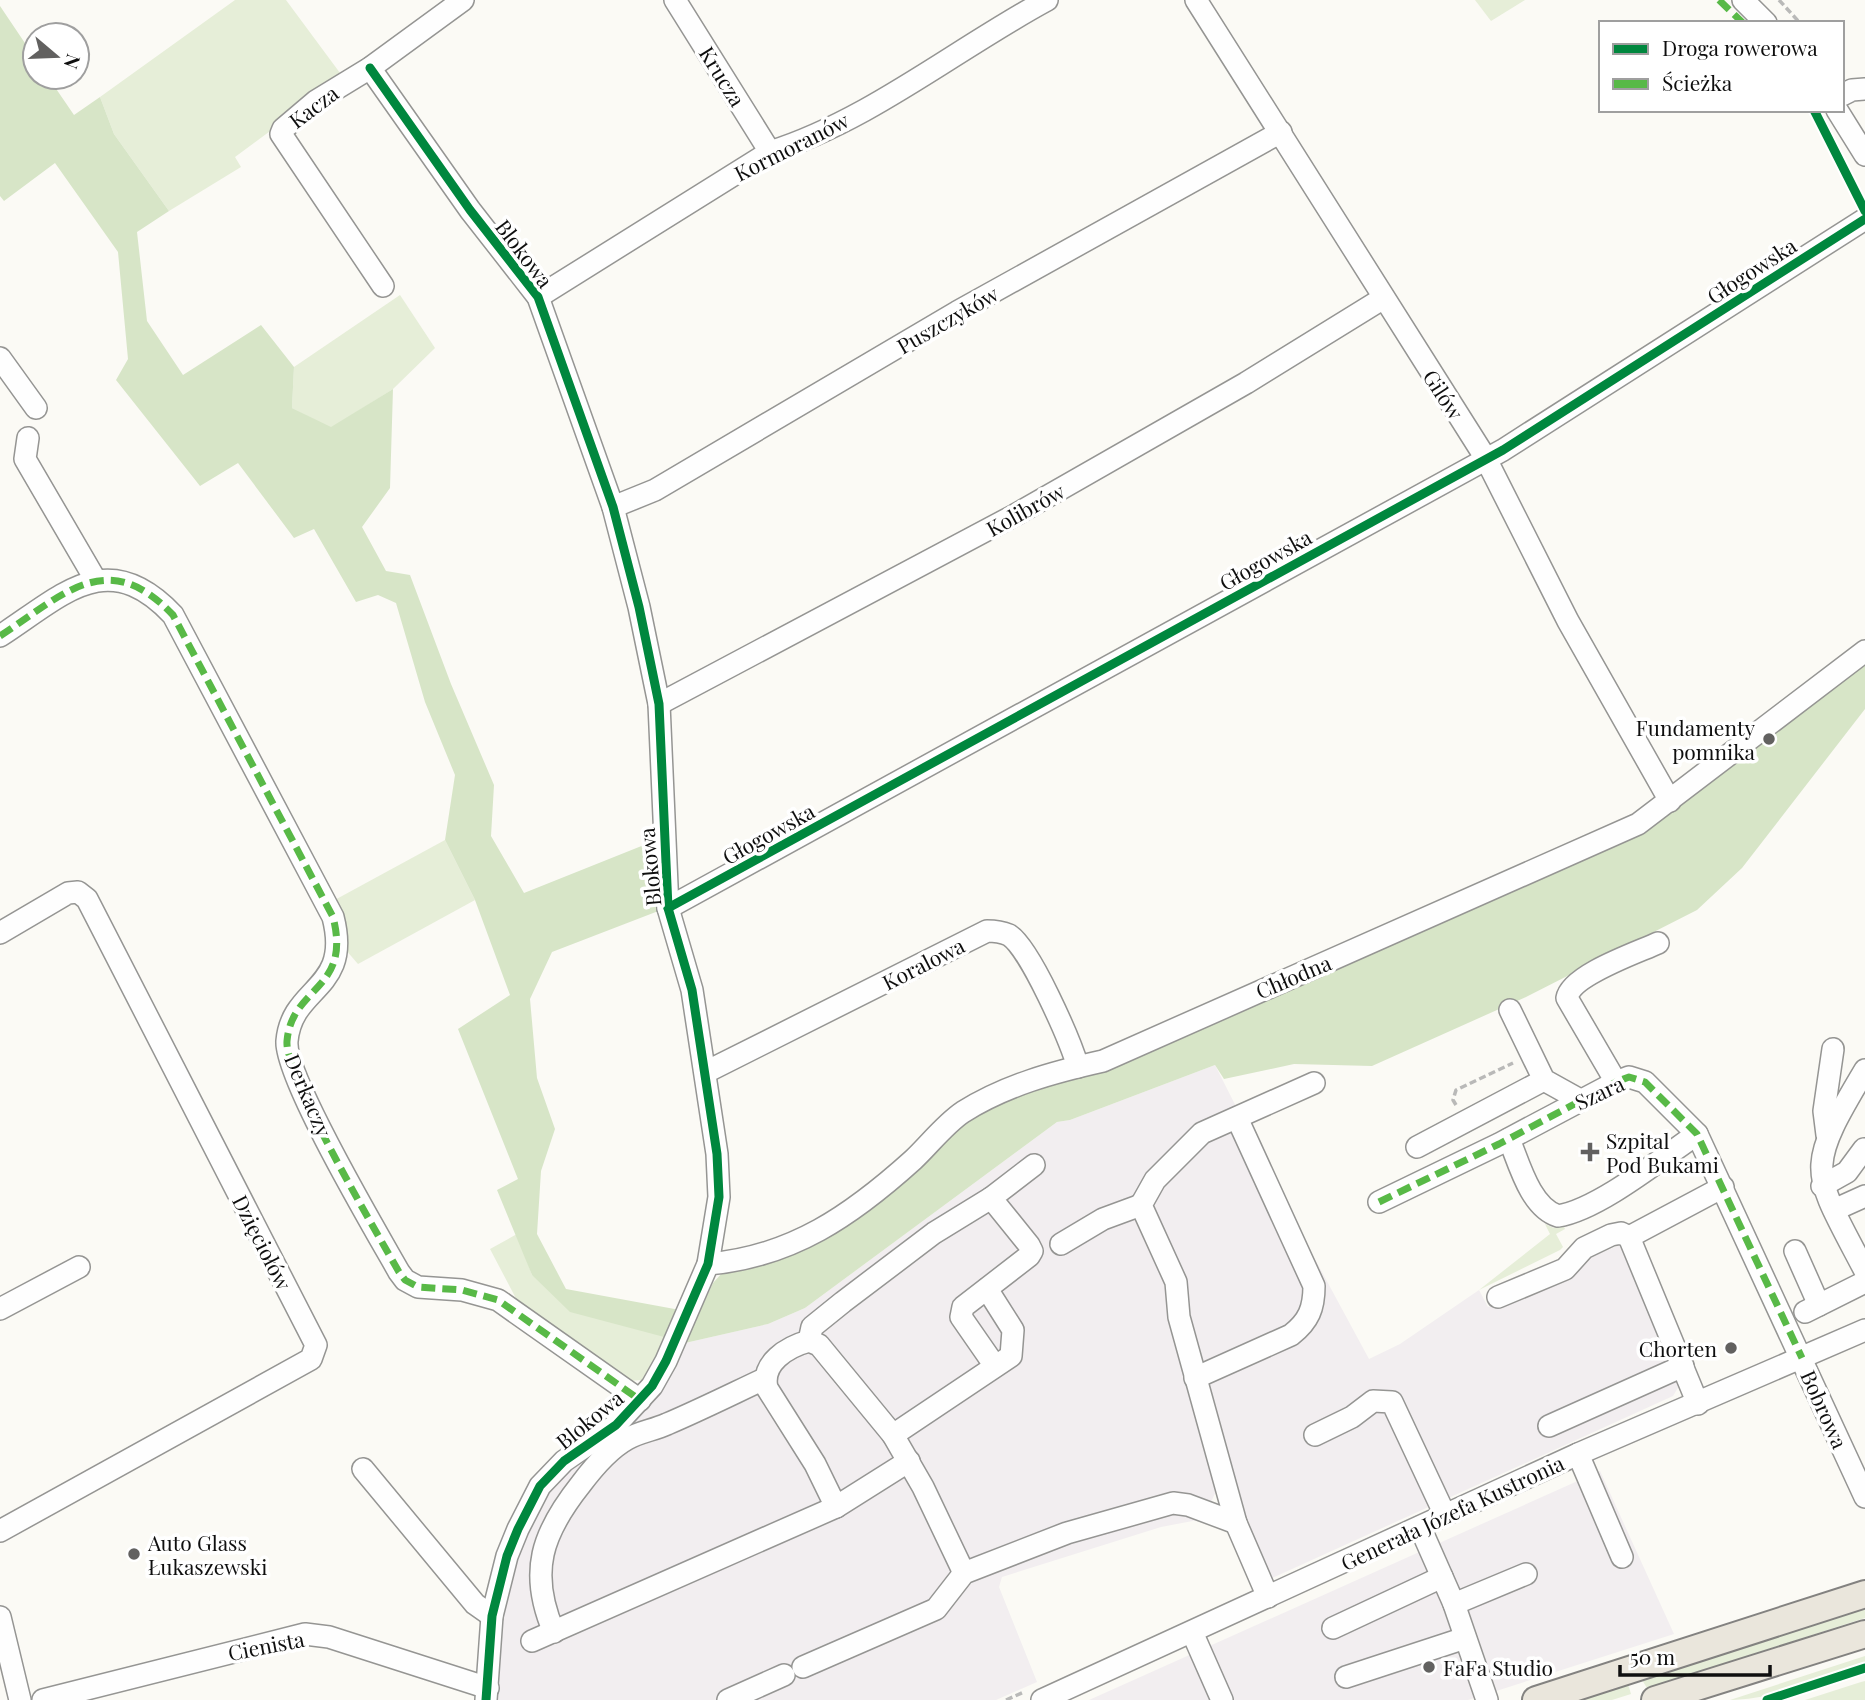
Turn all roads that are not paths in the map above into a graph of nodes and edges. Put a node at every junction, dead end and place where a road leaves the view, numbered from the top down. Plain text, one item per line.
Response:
1 (463, 0) edge
2 (675, 0) edge
3 (1047, 0) edge
4 (1196, 0) edge
5 (1743, 0) edge
6 (1764, 21) edge
7 (370, 68) junction
8 (1865, 89) edge
9 (1844, 94) edge
10 (1837, 112) edge
11 (1281, 132) junction
12 (770, 152) junction
13 (1865, 155) edge
14 (1865, 219) edge
15 (383, 286) dead end
16 (538, 297) junction
17 (1382, 299) junction
18 (0, 358) edge
19 (36, 408) dead end
20 (28, 438) dead end
21 (1485, 457) junction
22 (613, 507) junction
23 (95, 579) junction
24 (0, 636) edge
25 (1865, 651) edge
26 (659, 704) junction
27 (1670, 801) junction
28 (668, 908) junction
29 (0, 933) edge
30 (1658, 943) dead end
31 (1510, 1010) dead end
32 (1833, 1049) dead end
33 (1078, 1067) junction
34 (1865, 1070) edge
35 (706, 1072) junction
36 (1544, 1080) junction
37 (1616, 1082) junction
38 (1314, 1083) dead end
39 (1580, 1100) junction
40 (1237, 1118) junction
41 (1474, 1119) junction
42 (1697, 1134) junction
43 (1827, 1135) junction
44 (1504, 1142) junction
45 (1417, 1147) dead end
46 (1864, 1149) edge
47 (1034, 1165) dead end
48 (1822, 1185) junction
49 (1723, 1188) junction
50 (1865, 1196) edge
51 (991, 1198) junction
52 (1379, 1202) dead end
53 (1141, 1205) junction
54 (1834, 1210) junction
55 (1629, 1237) junction
56 (1061, 1244) dead end
57 (1795, 1251) dead end
58 (708, 1264) junction
59 (79, 1267) dead end
60 (1865, 1271) edge
61 (1865, 1282) edge
62 (987, 1289) junction
63 (1498, 1297) dead end
64 (0, 1309) edge
65 (1865, 1330) edge
66 (809, 1341) junction
67 (1802, 1358) junction
68 (995, 1366) junction
69 (1683, 1366) junction
70 (1195, 1378) junction
71 (765, 1379) junction
72 (639, 1400) junction
73 (1698, 1404) junction
74 (1549, 1426) dead end
75 (893, 1435) junction
76 (1315, 1435) dead end
77 (1577, 1454) junction
78 (909, 1461) junction
79 (363, 1469) dead end
80 (1865, 1497) edge
81 (836, 1507) junction
82 (1445, 1515) junction
83 (1236, 1523) junction
84 (1420, 1527) junction
85 (0, 1531) edge
86 (1622, 1557) dead end
87 (964, 1573) junction
88 (1526, 1574) dead end
89 (1442, 1577) junction
90 (1865, 1594) edge
91 (1268, 1597) junction
92 (1454, 1604) junction
93 (492, 1616) junction
94 (0, 1618) edge
95 (1334, 1628) dead end
96 (554, 1632) junction
97 (1192, 1632) junction
98 (1865, 1634) edge
99 (1465, 1638) junction
100 (532, 1641) dead end
101 (1346, 1677) dead end
102 (1703, 1685) junction
103 (487, 1694) edge
104 (754, 1695) edge
105 (20, 1700) edge
106 (43, 1700) edge
107 (728, 1700) edge
108 (1042, 1700) edge
109 (1222, 1700) edge
110 (1487, 1700) edge
111 (1536, 1700) edge
112 (1655, 1700) edge
113 (1679, 1700) edge

1 - 7 street, Kacza
2 - 12 street, Krucza
3 - 12 street, Kormoranów
4 - 11 street, Gilów
5 - 6 street
7 - 15 street, Kacza
7 - 16 street, Blokowa
8 - 9 street
10 - 13 street
11 - 17 street, Gilów
11 - 22 street, Puszczyków
12 - 16 street, Kormoranów
14 - 21 street, Głogowska
16 - 22 street, Blokowa
17 - 21 street, Gilów
17 - 26 street, Kolibrów
18 - 19 street
20 - 23 street
21 - 27 street, Gilów
21 - 28 street, Głogowska
22 - 26 street, Blokowa
23 - 24 street
23 - 72 street, Derkaczy
25 - 27 street, Chłodna
26 - 28 street, Blokowa
27 - 33 street, Chłodna
28 - 35 street, Blokowa
29 - 85 street, Dzięciołów
30 - 37 street
31 - 36 street
32 - 43 street
33 - 35 street, Koralowa
33 - 58 street, Chłodna
34 - 43 street
35 - 58 street, Blokowa
36 - 39 street
36 - 41 street
37 - 39 street, Szara
37 - 42 street, Szara
38 - 40 street
39 - 44 street, Szara
40 - 53 street
40 - 70 street
41 - 44 street
41 - 45 street
42 - 44 street
42 - 49 street, Szara
43 - 48 street
44 - 52 street, Szara
46 - 48 street
47 - 51 street
48 - 54 street
49 - 55 street
49 - 67 street, Szara
50 - 54 street
51 - 62 street
51 - 66 street
53 - 56 street
53 - 70 street
54 - 60 street
55 - 63 street
55 - 69 street
57 - 61 street
58 - 72 street, Blokowa
59 - 64 street
62 - 68 street
62 - 68 street
65 - 67 street, Generała Józefa Kustronia
66 - 71 street
66 - 75 street
67 - 73 street, Generała Józefa Kustronia
67 - 80 street, Bobrowa
68 - 75 street
69 - 73 street
69 - 74 street
70 - 83 street
71 - 81 street
71 - 96 street
72 - 93 street, Blokowa
73 - 77 street, Generała Józefa Kustronia
75 - 78 street
76 - 82 street
77 - 82 street, Generała Józefa Kustronia
77 - 86 street
78 - 81 street
78 - 87 street
79 - 93 street
81 - 96 street
82 - 84 street, Generała Józefa Kustronia
83 - 87 street
83 - 91 street
84 - 89 street
84 - 91 street, Generała Józefa Kustronia
87 - 104 street
88 - 92 street
89 - 92 street
89 - 95 street
90 - 111 main road
91 - 97 street, Generała Józefa Kustronia
92 - 99 street
93 - 103 street, Blokowa
94 - 105 street
96 - 100 street
97 - 108 street, Generała Józefa Kustronia
97 - 109 street
98 - 102 main road
99 - 101 street
99 - 110 street
102 - 112 main road
102 - 113 street
103 - 106 street, Cienista
104 - 107 street

